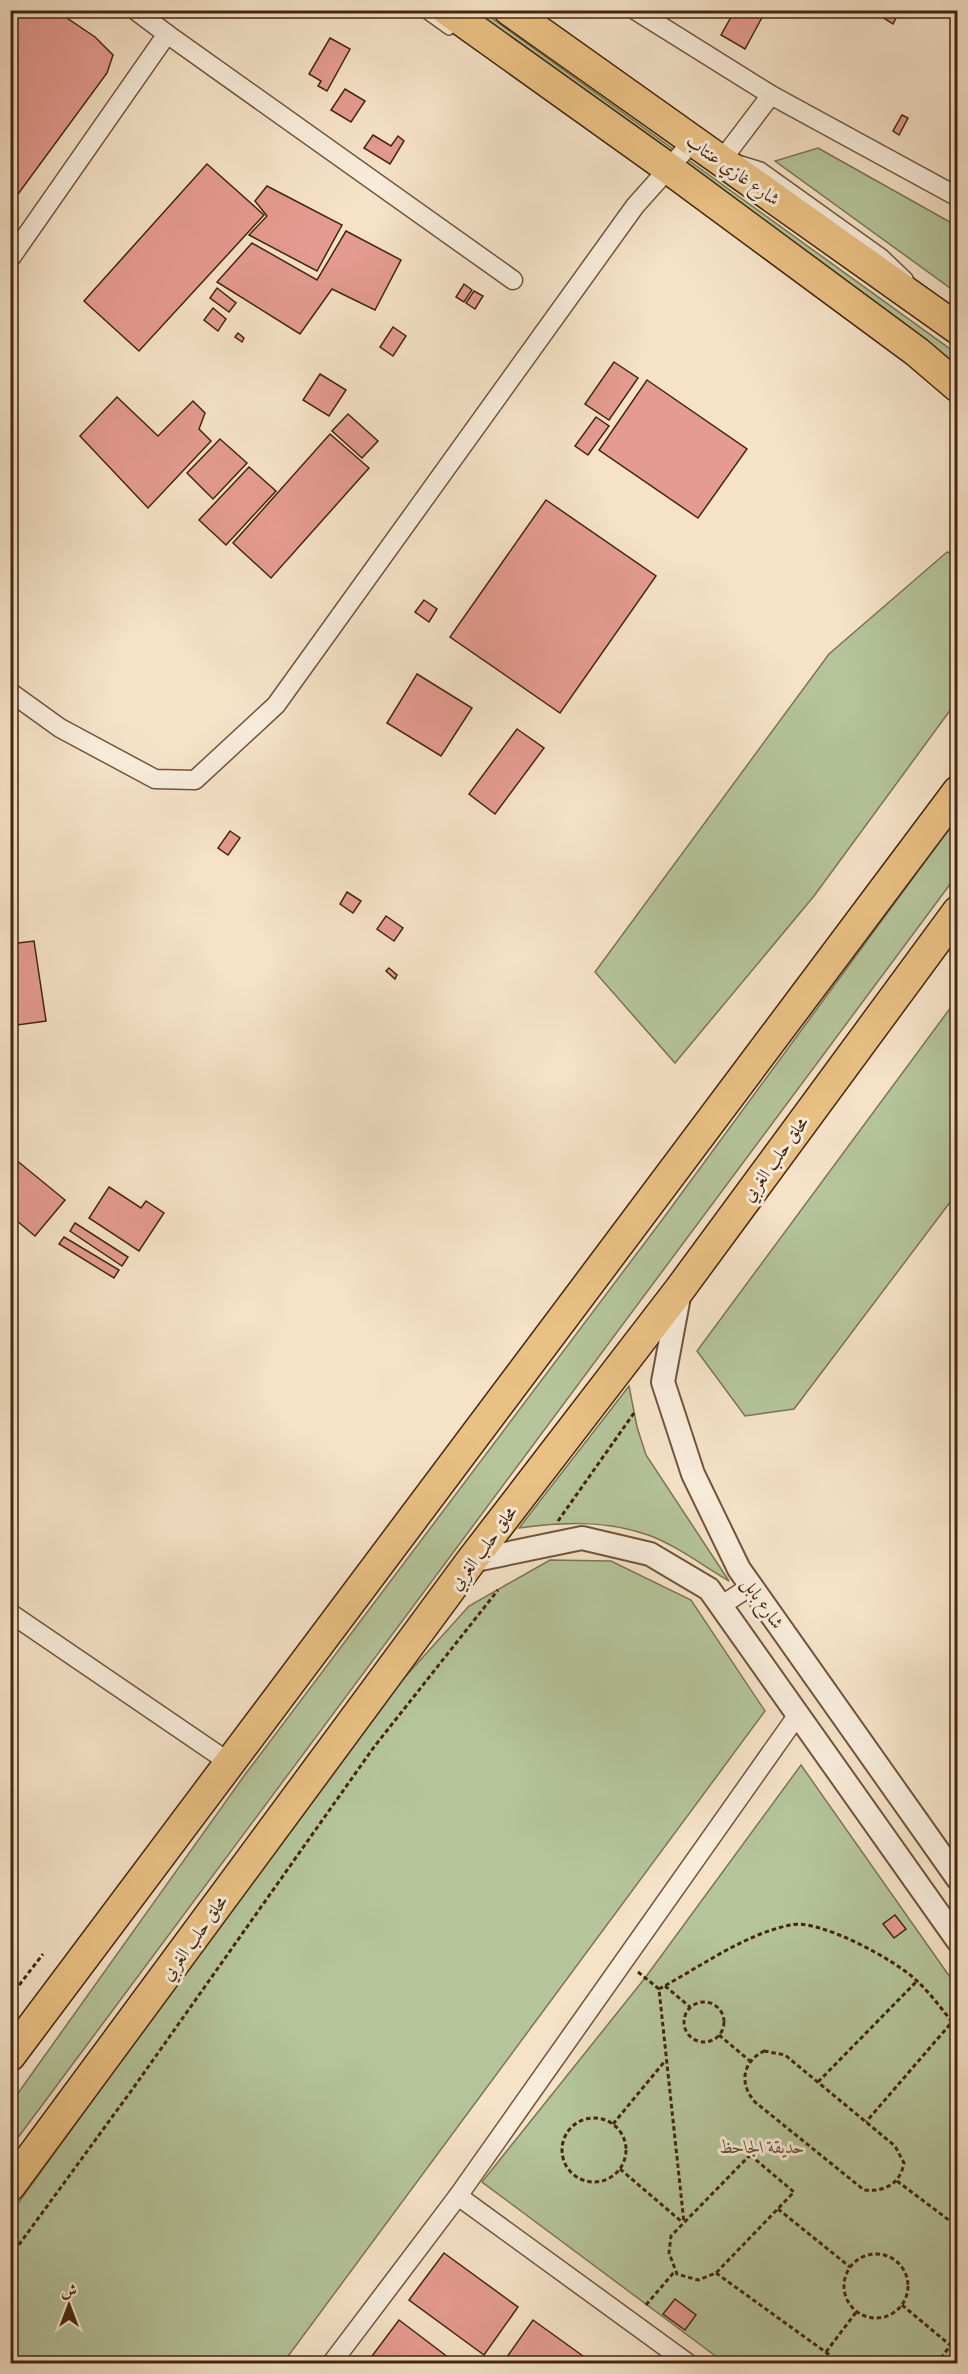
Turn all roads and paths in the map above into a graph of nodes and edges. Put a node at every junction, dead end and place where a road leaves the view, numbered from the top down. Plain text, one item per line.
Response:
1 (135, 10) edge
2 (421, 10) edge
3 (447, 10) edge
4 (509, 10) edge
5 (635, 10) edge
6 (167, 34) junction
7 (460, 37) dead end
8 (771, 95) junction
9 (693, 141) junction
10 (647, 157) junction
11 (721, 161) junction
12 (957, 197) edge
13 (10, 259) edge
14 (513, 280) dead end
15 (957, 329) edge
16 (957, 387) edge
17 (10, 692) edge
18 (957, 791) edge
19 (957, 911) edge
20 (680, 1289) junction
21 (634, 1413) dead end
22 (557, 1523) dead end
23 (471, 1562) junction
24 (751, 1586) junction
25 (498, 1590) dead end
26 (722, 1605) junction
27 (10, 1613) edge
28 (799, 1713) junction
29 (230, 1763) junction
30 (957, 1879) edge
31 (957, 1941) edge
32 (43, 1954) dead end
33 (624, 1962) junction
34 (917, 1981) junction
35 (664, 1986) junction
36 (659, 1989) junction
37 (10, 1997) edge
38 (690, 2007) junction
39 (719, 2035) junction
40 (10, 2056) edge
41 (665, 2061) junction
42 (750, 2061) junction
43 (818, 2082) junction
44 (866, 2122) junction
45 (613, 2124) junction
46 (620, 2169) junction
47 (897, 2181) junction
48 (10, 2186) edge
49 (458, 2196) junction
50 (778, 2209) junction
51 (684, 2223) junction
52 (957, 2227) edge
53 (10, 2257) edge
54 (850, 2266) junction
55 (675, 2271) junction
56 (716, 2273) junction
57 (646, 2305) dead end
58 (902, 2305) junction
59 (857, 2312) junction
60 (957, 2336) edge
61 (950, 2345) junction
62 (826, 2352) junction
63 (681, 2361) edge
64 (331, 2364) edge
65 (842, 2364) edge
66 (936, 2364) edge

1 - 6 street
2 - 7 lane
3 - 10 highway
4 - 9 highway, شارع غازي عنتاب
5 - 8 street
6 - 13 street
6 - 14 street
8 - 11 street
8 - 12 street
9 - 10 street
9 - 11 highway, شارع غازي عنتاب
10 - 16 highway
10 - 17 street
11 - 15 highway, شارع غازي عنتاب
18 - 29 highway
19 - 20 highway, محلق حلب الغربي
20 - 23 highway, محلق حلب الغربي
20 - 24 street, شارع بابل
21 - 22 path
23 - 26 street
23 - 48 highway, محلق حلب الغربي
24 - 26 street
24 - 30 street, شارع بابل
25 - 53 path
26 - 28 street
27 - 29 street
28 - 31 street
28 - 33 street
29 - 40 highway
32 - 37 path
33 - 36 path
33 - 49 street
34 - 35 path
34 - 43 path
34 - 44 path
35 - 36 path
35 - 38 path
36 - 41 path
38 - 39 path
38 - 39 path
39 - 42 path
41 - 45 path
41 - 51 path
42 - 43 path
42 - 47 path
43 - 44 path
44 - 47 path
45 - 46 path
45 - 46 path
46 - 51 path
47 - 52 path
49 - 63 street
49 - 64 street
50 - 51 path
50 - 54 path
50 - 56 path
51 - 55 path
54 - 58 path
54 - 59 path
55 - 56 path
55 - 57 path
56 - 62 path
58 - 59 path
58 - 61 path
59 - 62 path
60 - 61 path
61 - 66 path
62 - 65 path

